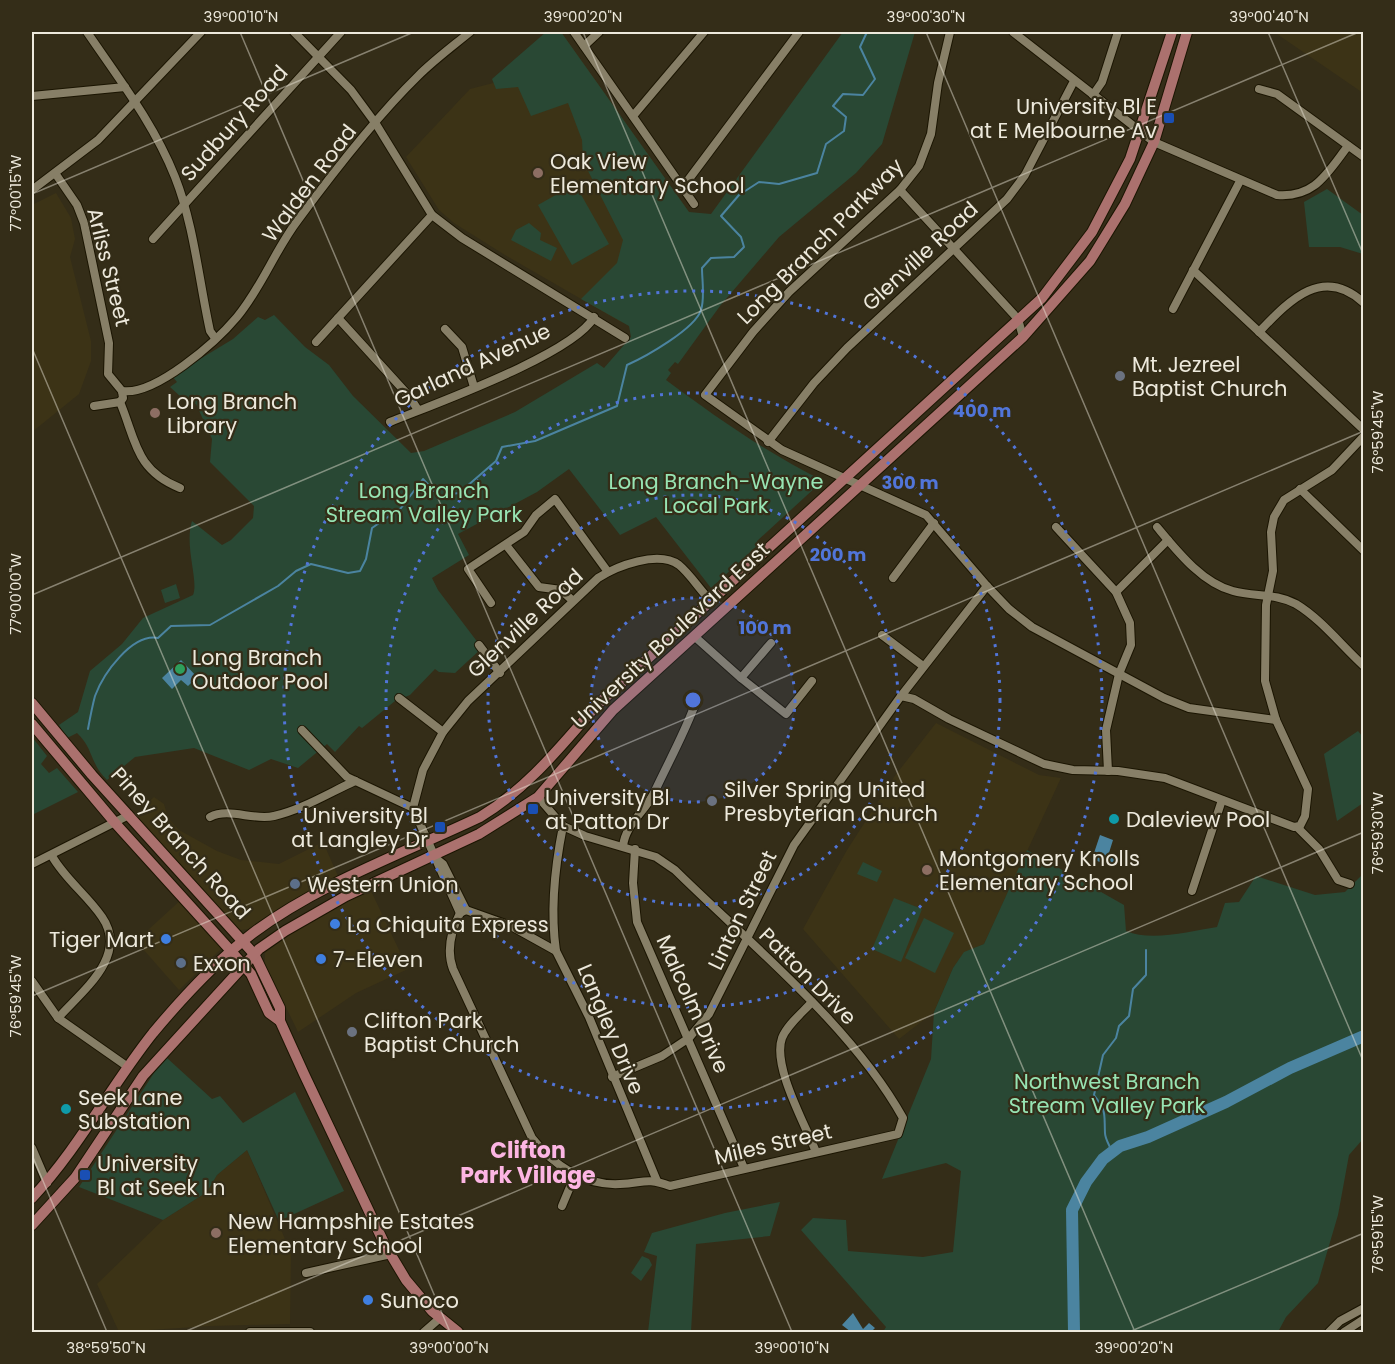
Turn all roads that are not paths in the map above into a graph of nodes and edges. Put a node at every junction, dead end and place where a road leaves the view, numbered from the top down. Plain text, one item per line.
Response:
1 (87, 32) edge
2 (201, 32) edge
3 (294, 32) edge
4 (342, 32) edge
5 (470, 32) edge
6 (574, 32) edge
7 (599, 32) edge
8 (704, 32) edge
9 (799, 32) edge
10 (950, 32) edge
11 (1013, 32) edge
12 (1118, 32) edge
13 (1172, 32) edge
14 (1187, 32) edge
15 (584, 46) junction
16 (319, 56) junction
17 (1074, 81) junction
18 (125, 87) junction
19 (1259, 89) dead end
20 (1094, 95) junction
21 (32, 96) edge
22 (135, 101) junction
23 (633, 116) junction
24 (376, 124) junction
25 (1140, 131) junction
26 (1154, 142) junction
27 (1348, 146) junction
28 (1364, 157) edge
29 (55, 173) junction
30 (1240, 181) junction
31 (683, 187) junction
32 (32, 190) edge
33 (900, 190) junction
34 (694, 204) dead end
35 (184, 205) junction
36 (432, 215) junction
37 (153, 239) dead end
38 (954, 250) junction
39 (1193, 270) junction
40 (1364, 303) edge
41 (1173, 309) dead end
42 (594, 317) junction
43 (338, 318) junction
44 (1018, 320) junction
45 (445, 329) dead end
46 (1259, 332) junction
47 (1023, 337) junction
48 (215, 338) junction
49 (625, 338) dead end
50 (316, 342) dead end
51 (474, 387) junction
52 (122, 391) junction
53 (120, 402) junction
54 (94, 406) dead end
55 (418, 410) junction
56 (390, 422) dead end
57 (1364, 430) edge
58 (1364, 436) edge
59 (768, 442) junction
60 (844, 479) junction
61 (859, 487) junction
62 (180, 488) dead end
63 (1300, 489) junction
64 (934, 523) junction
65 (1056, 526) dead end
66 (1156, 528) dead end
67 (1168, 540) junction
68 (506, 545) junction
69 (1364, 551) edge
70 (608, 572) junction
71 (893, 578) dead end
72 (987, 586) junction
73 (1116, 592) junction
74 (1268, 596) junction
75 (572, 600) junction
76 (710, 600) junction
77 (491, 603) dead end
78 (882, 635) dead end
79 (694, 636) junction
80 (771, 642) dead end
81 (478, 645) dead end
82 (923, 666) junction
83 (1364, 666) edge
84 (500, 673) junction
85 (1119, 674) junction
86 (741, 678) junction
87 (812, 681) dead end
88 (901, 696) junction
89 (399, 698) dead end
90 (33, 707) edge
91 (694, 707) dead end
92 (1276, 720) junction
93 (32, 724) edge
94 (303, 730) dead end
95 (443, 732) junction
96 (1073, 770) junction
97 (1108, 771) junction
98 (1072, 780) dead end
99 (355, 781) junction
100 (538, 797) junction
101 (1222, 800) junction
102 (413, 808) junction
103 (129, 815) junction
104 (210, 817) dead end
105 (116, 824) junction
106 (563, 826) junction
107 (1297, 826) junction
108 (429, 841) junction
109 (623, 846) junction
110 (635, 849) junction
111 (52, 856) junction
112 (437, 858) junction
113 (32, 864) edge
114 (1350, 884) dead end
115 (1192, 891) dead end
116 (463, 912) junction
117 (745, 939) junction
118 (244, 941) junction
119 (231, 951) junction
120 (556, 951) junction
121 (254, 954) junction
122 (243, 964) junction
123 (32, 981) edge
124 (812, 1002) junction
125 (58, 1018) junction
126 (280, 1021) junction
127 (689, 1038) junction
128 (128, 1067) junction
129 (612, 1077) junction
130 (898, 1134) joint
131 (32, 1148) edge
132 (816, 1152) junction
133 (744, 1168) junction
134 (575, 1175) junction
135 (657, 1181) junction
136 (47, 1182) junction
137 (32, 1198) edge
138 (562, 1206) dead end
139 (32, 1225) edge
140 (391, 1254) junction
141 (306, 1273) dead end
142 (1364, 1308) edge
143 (440, 1318) junction
144 (1364, 1319) edge
145 (250, 1332) edge
146 (310, 1332) edge
147 (424, 1332) edge
148 (458, 1332) edge
149 (1329, 1332) edge
150 (1344, 1332) edge

1 - 18 street
2 - 22 street
3 - 16 street
4 - 16 street, Sudbury Road
5 - 24 street, Walden Road
6 - 15 street
7 - 15 street
8 - 23 street
9 - 31 street
10 - 33 street, Long Branch Parkway
11 - 17 street
12 - 20 street
13 - 25 main road, University Boulevard East
14 - 26 main road, University Boulevard East
15 - 23 street
16 - 24 street
16 - 35 street, Sudbury Road
17 - 20 street
17 - 38 street, Glenville Road
18 - 21 street
18 - 22 street
19 - 27 street
20 - 25 street
22 - 29 street
22 - 35 street
23 - 31 street
24 - 36 street
24 - 48 street, Walden Road
25 - 26 street
25 - 44 main road, University Boulevard East
26 - 30 street
26 - 47 main road, University Boulevard East
27 - 28 street
27 - 30 street
29 - 32 street
29 - 52 street, Arliss Street
30 - 39 street
31 - 34 street
33 - 38 street
33 - 59 street, Long Branch Parkway
35 - 37 street, Sudbury Road
35 - 48 street
36 - 42 street
36 - 43 street
38 - 44 street
38 - 59 street, Glenville Road
39 - 41 street
39 - 46 street
40 - 46 street
42 - 49 street
42 - 51 street, Garland Avenue
43 - 50 street
43 - 55 street
44 - 47 street
44 - 60 main road, University Boulevard East
45 - 51 street
46 - 57 street
47 - 61 main road, University Boulevard East
48 - 52 street, Walden Road
51 - 55 street, Garland Avenue
52 - 53 street
53 - 54 street
53 - 62 street
55 - 56 street, Garland Avenue
58 - 63 street
59 - 60 street
60 - 61 street
60 - 76 main road, University Boulevard East
61 - 64 street
61 - 79 main road, University Boulevard East
63 - 69 street
63 - 74 street
64 - 71 street
64 - 72 street
65 - 73 street
66 - 67 street
67 - 73 street
67 - 74 street
68 - 70 street
68 - 75 street
68 - 77 street
70 - 75 street, Glenville Road
70 - 76 street, Glenville Road
72 - 82 street, Linton Street
72 - 85 street
73 - 85 street
74 - 83 street
74 - 92 street
75 - 84 street, Glenville Road
76 - 108 main road, University Boulevard East
78 - 82 street
79 - 86 street
79 - 100 main road, University Boulevard East
80 - 86 street
81 - 84 street
82 - 88 street, Linton Street
84 - 95 street, Glenville Road
85 - 92 street
85 - 97 street
86 - 87 street
88 - 96 street
88 - 117 street, Linton Street
89 - 95 street
90 - 103 main road, Piney Branch Road
91 - 109 street
92 - 107 street
93 - 105 main road, Piney Branch Road
94 - 99 street
95 - 102 street, Glenville Road
96 - 97 street
96 - 98 street
97 - 101 street
99 - 102 street
99 - 104 street
100 - 106 street, Patton Drive
100 - 112 main road, University Boulevard East
101 - 107 street
101 - 115 street
102 - 108 street
103 - 105 street
103 - 118 main road, Piney Branch Road
105 - 111 street
105 - 119 main road, Piney Branch Road
106 - 109 street, Patton Drive
106 - 120 street
107 - 114 street
108 - 112 street
108 - 118 main road, University Boulevard East
109 - 110 street, Patton Drive
110 - 117 street, Patton Drive
110 - 127 street, Malcolm Drive
111 - 113 street
111 - 125 street
112 - 116 street
112 - 121 main road, University Boulevard East
116 - 120 street, Langley Drive
116 - 134 street, Miles Street
117 - 124 street, Patton Drive
117 - 127 street, Linton Street
118 - 119 main road, University Boulevard East
118 - 121 main road, Piney Branch Road
119 - 122 main road, Piney Branch Road
119 - 128 main road, University Boulevard East
120 - 129 street, Langley Drive
121 - 122 main road, University Boulevard East
121 - 126 main road, Piney Branch Road
122 - 126 main road, Piney Branch Road
122 - 139 main road, University Boulevard East
123 - 125 street
124 - 130 street, Patton Drive
124 - 132 street
125 - 128 street
126 - 140 main road, Piney Branch Road
127 - 129 street, Linton Street
127 - 133 street, Malcolm Drive
128 - 136 main road, University Boulevard East
129 - 135 street, Langley Drive
130 - 132 street, Miles Street
131 - 136 street
132 - 133 street, Miles Street
133 - 135 street, Miles Street
134 - 135 street, Miles Street
134 - 138 street
136 - 137 main road, University Boulevard East
140 - 141 street
140 - 143 main road, Piney Branch Road
142 - 149 street
143 - 147 street
143 - 148 main road, Piney Branch Road
144 - 150 street
145 - 146 street

